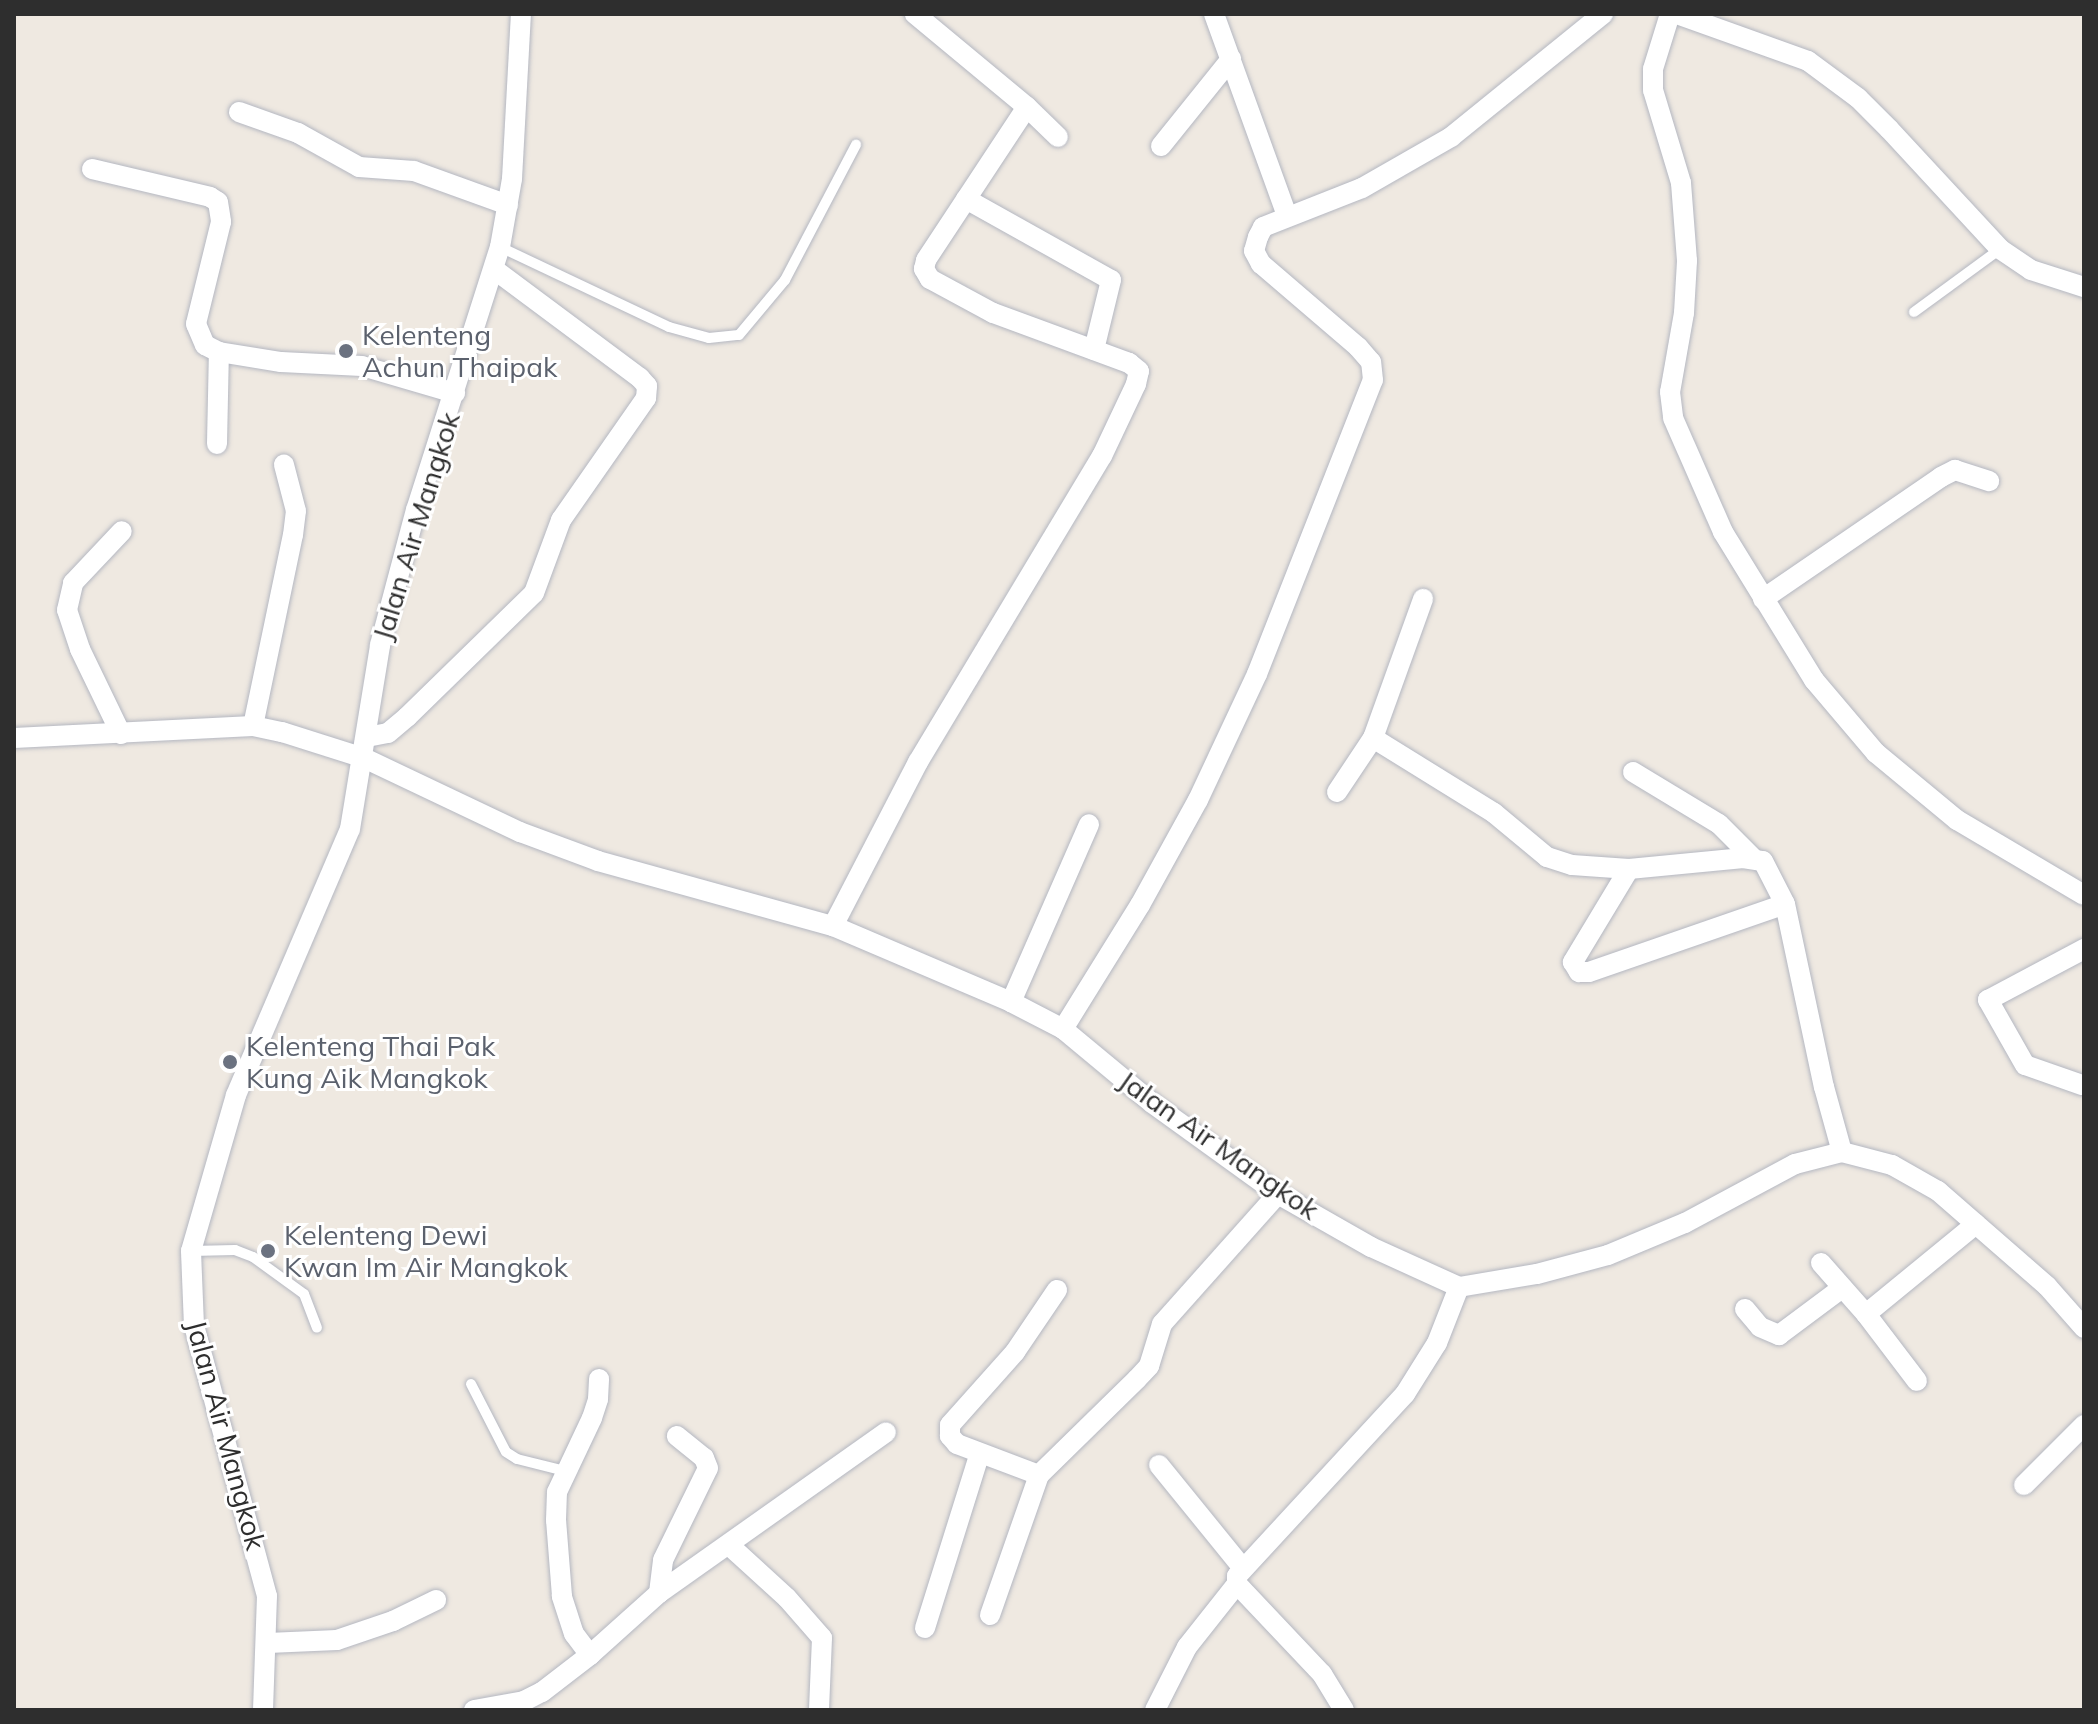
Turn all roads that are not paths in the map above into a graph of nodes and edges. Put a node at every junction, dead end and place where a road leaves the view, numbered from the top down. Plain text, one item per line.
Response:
1 (521, 14) edge
2 (915, 14) edge
3 (1214, 14) edge
4 (1603, 14) edge
5 (1670, 14) edge
6 (1677, 14) edge
7 (1231, 59) junction
8 (1027, 107) junction
9 (239, 112) dead end
10 (1058, 137) dead end
11 (856, 145) dead end
12 (1161, 146) dead end
13 (92, 169) dead end
14 (966, 199) junction
15 (508, 205) junction
16 (1287, 216) junction
17 (500, 247) junction
18 (2000, 249) junction
19 (494, 269) junction
20 (2084, 287) edge
21 (1914, 312) dead end
22 (1094, 350) junction
23 (219, 352) junction
24 (455, 393) junction
25 (217, 444) dead end
26 (284, 465) dead end
27 (1989, 481) dead end
28 (122, 531) dead end
29 (1423, 599) dead end
30 (1763, 599) junction
31 (253, 726) junction
32 (121, 734) junction
33 (14, 738) edge
34 (1373, 738) junction
35 (365, 747) junction
36 (1633, 772) dead end
37 (1337, 792) dead end
38 (1089, 824) dead end
39 (1752, 857) junction
40 (1629, 869) junction
41 (2084, 895) edge
42 (1785, 904) junction
43 (833, 926) junction
44 (2084, 949) edge
45 (1011, 1002) junction
46 (1063, 1029) junction
47 (2082, 1085) dead end
48 (1842, 1152) junction
49 (1278, 1194) junction
50 (1976, 1224) junction
51 (191, 1251) junction
52 (1821, 1263) dead end
53 (1459, 1287) junction
54 (1842, 1288) junction
55 (1057, 1290) dead end
56 (1745, 1309) dead end
57 (1866, 1314) junction
58 (317, 1328) dead end
59 (2084, 1328) edge
60 (599, 1379) dead end
61 (1917, 1381) dead end
62 (471, 1384) dead end
63 (2084, 1425) edge
64 (886, 1432) dead end
65 (677, 1436) dead end
66 (980, 1453) junction
67 (1159, 1465) dead end
68 (565, 1471) junction
69 (1039, 1475) junction
70 (2024, 1485) dead end
71 (730, 1546) junction
72 (1240, 1576) junction
73 (659, 1593) junction
74 (436, 1600) dead end
75 (990, 1615) dead end
76 (925, 1628) dead end
77 (268, 1643) junction
78 (590, 1655) junction
79 (263, 1710) edge
80 (474, 1710) edge
81 (819, 1710) edge
82 (1155, 1710) edge
83 (1344, 1710) edge

1 - 15 street, Jalan Air Mangkok
2 - 8 street
3 - 7 street
4 - 16 street
5 - 30 street
6 - 18 street
7 - 12 street
7 - 16 street
8 - 10 street
8 - 14 street
9 - 15 street
11 - 17 lane
13 - 23 street
14 - 22 street
14 - 22 street
15 - 17 street, Jalan Air Mangkok
16 - 46 street
17 - 19 street, Jalan Air Mangkok
18 - 20 street
18 - 21 lane
19 - 24 street, Jalan Air Mangkok
19 - 35 street
22 - 43 street
23 - 24 street
23 - 25 street
24 - 35 street, Jalan Air Mangkok
26 - 31 street
27 - 30 street
28 - 32 street
29 - 34 street
30 - 41 street
31 - 32 street, Jalan Air Mangkok
31 - 35 street, Jalan Air Mangkok
32 - 33 street, Jalan Air Mangkok
34 - 37 street
34 - 40 street
35 - 43 street, Jalan Air Mangkok
35 - 51 street, Jalan Air Mangkok
36 - 39 street
38 - 45 street
39 - 40 street
39 - 42 street
40 - 42 street
42 - 48 street
43 - 45 street, Jalan Air Mangkok
44 - 47 street
45 - 46 street, Jalan Air Mangkok
46 - 49 street, Jalan Air Mangkok
48 - 50 street
48 - 53 street
49 - 53 street, Jalan Air Mangkok
49 - 69 street
50 - 57 street
50 - 59 street
51 - 58 lane
51 - 77 street, Jalan Air Mangkok
52 - 54 street
53 - 72 street
54 - 56 street
54 - 57 street
55 - 66 street
57 - 61 street
60 - 68 street
62 - 68 lane
63 - 70 street
64 - 71 street
65 - 73 street
66 - 69 street
66 - 76 street
67 - 72 street
68 - 78 street
69 - 75 street
71 - 73 street
71 - 81 street
72 - 82 street
72 - 83 street
73 - 78 street
74 - 77 street
77 - 79 street, Jalan Air Mangkok
78 - 80 street

